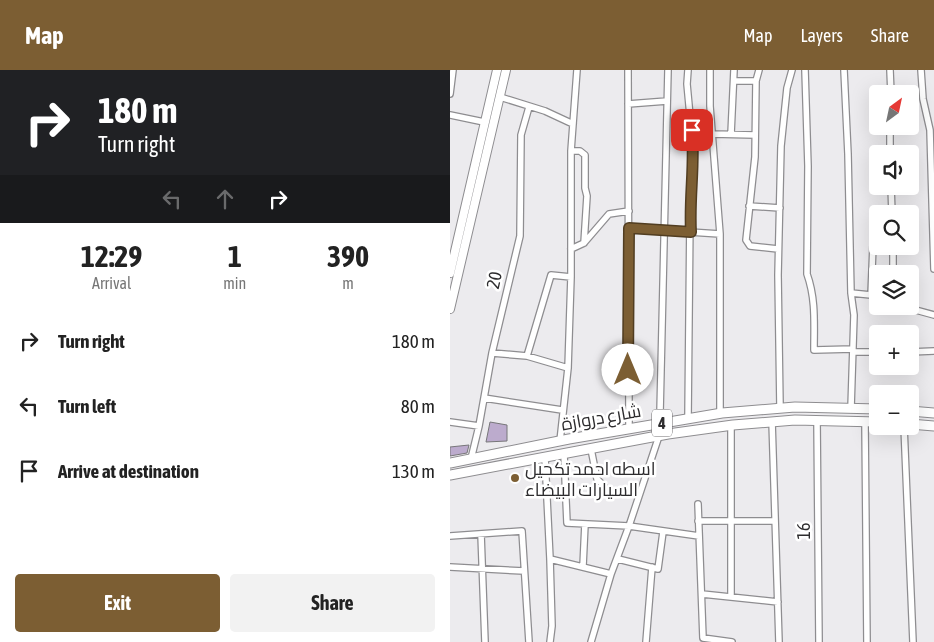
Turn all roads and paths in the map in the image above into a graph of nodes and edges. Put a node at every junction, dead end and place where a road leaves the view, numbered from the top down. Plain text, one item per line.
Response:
1 (452, 70) edge
2 (577, 70) edge
3 (628, 70) edge
4 (668, 70) edge
5 (688, 70) edge
6 (710, 70) edge
7 (734, 70) edge
8 (758, 70) edge
9 (792, 70) edge
10 (804, 70) edge
11 (844, 70) edge
12 (890, 70) edge
13 (921, 70) edge
14 (501, 71) edge
15 (734, 81) junction
16 (756, 81) junction
17 (891, 85) edge
18 (450, 94) edge
19 (500, 97) junction
20 (668, 101) junction
21 (628, 104) junction
22 (529, 107) junction
23 (450, 115) edge
24 (931, 117) edge
25 (484, 122) junction
26 (573, 124) junction
27 (712, 134) junction
28 (731, 134) junction
29 (755, 135) junction
30 (571, 151) junction
31 (750, 206) junction
32 (780, 208) junction
33 (628, 211) junction
34 (629, 228) junction
35 (665, 230) junction
36 (691, 232) junction
37 (720, 234) junction
38 (584, 242) junction
39 (571, 249) junction
40 (778, 249) junction
41 (452, 255) edge
42 (934, 269) edge
43 (450, 273) edge
44 (571, 277) junction
45 (851, 293) junction
46 (869, 295) edge
47 (450, 309) edge
48 (919, 311) edge
49 (934, 315) edge
50 (853, 350) junction
51 (869, 351) edge
52 (919, 352) edge
53 (934, 352) edge
54 (492, 353) junction
55 (528, 356) junction
56 (568, 368) junction
57 (484, 398) junction
58 (780, 407) junction
59 (827, 407) junction
60 (851, 408) junction
61 (869, 409) edge
62 (562, 410) junction
63 (919, 412) edge
64 (720, 413) junction
65 (934, 413) edge
66 (688, 418) junction
67 (817, 420) junction
68 (827, 420) junction
69 (772, 421) junction
70 (450, 422) edge
71 (865, 422) junction
72 (869, 422) edge
73 (662, 423) junction
74 (731, 425) junction
75 (919, 425) edge
76 (479, 426) junction
77 (934, 426) edge
78 (629, 429) junction
79 (904, 435) edge
80 (659, 436) junction
81 (560, 441) junction
82 (591, 449) junction
83 (564, 454) junction
84 (545, 458) junction
85 (471, 459) junction
86 (450, 463) edge
87 (451, 477) edge
88 (604, 486) dead end
89 (698, 504) dead end
90 (698, 521) junction
91 (774, 521) junction
92 (732, 522) junction
93 (585, 524) junction
94 (629, 526) junction
95 (664, 532) junction
96 (481, 534) junction
97 (450, 536) edge
98 (699, 536) junction
99 (550, 559) junction
100 (618, 559) junction
101 (583, 566) junction
102 (450, 567) edge
103 (652, 567) junction
104 (483, 569) junction
105 (524, 571) junction
106 (612, 574) junction
107 (702, 594) junction
108 (731, 597) junction
109 (778, 602) junction
110 (708, 641) edge
111 (485, 642) edge
112 (529, 642) edge
113 (550, 642) edge
114 (591, 642) edge
115 (646, 642) edge
116 (732, 642) edge
117 (779, 642) edge
118 (819, 642) edge
119 (867, 642) edge
120 (913, 642) edge

1 - 18 street
2 - 26 street
3 - 21 street
4 - 20 street
5 - 36 street
6 - 27 street
7 - 15 street
8 - 16 street
9 - 32 street
10 - 50 street
11 - 45 street
12 - 17 street
13 - 24 street
14 - 19 main road
14 - 25 main road
15 - 16 street
15 - 28 street
16 - 29 street
19 - 22 street
19 - 47 main road
20 - 21 street
20 - 35 street
21 - 33 street
22 - 26 street
22 - 54 street, 20
23 - 25 street
24 - 42 street
25 - 41 main road
26 - 30 street
27 - 28 street
27 - 37 street
28 - 29 street
29 - 31 street
30 - 38 street
30 - 39 street
31 - 32 street
31 - 40 street
32 - 40 street
33 - 34 street
33 - 38 street
34 - 35 street
34 - 78 street
35 - 36 street
35 - 73 street
36 - 37 street
36 - 66 street
37 - 64 street
38 - 39 street
39 - 44 street
40 - 58 street
41 - 43 main road
44 - 55 street
44 - 56 street
45 - 46 street
45 - 50 street
48 - 49 street
50 - 51 street
50 - 60 street
52 - 53 street
54 - 55 street
54 - 57 street, 20
55 - 56 street
56 - 62 street
57 - 62 street
57 - 76 street, 20
58 - 59 main road, شارع دروازة / 4
58 - 64 main road, شارع دروازة / 4
59 - 60 main road, شارع دروازة / 4
59 - 68 main road
60 - 61 main road, شارع دروازة / 4
62 - 81 street
63 - 65 main road
64 - 66 main road, شارع دروازة / 4
66 - 73 main road, شارع دروازة / 4
67 - 68 main road, شارع دروازة / 4
67 - 69 main road, شارع دروازة / 4
67 - 118 street, 16
68 - 71 main road, شارع دروازة / 4
69 - 74 main road, شارع دروازة / 4
69 - 91 street
70 - 76 street
71 - 72 main road, شارع دروازة / 4
71 - 119 street
73 - 78 main road, شارع دروازة / 4
74 - 80 main road, شارع دروازة / 4
74 - 92 street
75 - 77 main road
76 - 85 street, 20
78 - 81 main road, شارع دروازة / 4
79 - 120 street
80 - 82 main road, شارع دروازة / 4
80 - 94 street
81 - 85 main road, شارع دروازة / 4
82 - 83 main road, شارع دروازة / 4
82 - 88 street
83 - 84 main road, شارع دروازة / 4
83 - 93 street
84 - 87 main road, شارع دروازة / 4
84 - 99 street
85 - 86 main road, شارع دروازة / 4
89 - 90 street
90 - 92 street
90 - 98 street
91 - 92 street
91 - 109 street
92 - 108 street
93 - 94 street
93 - 101 street
94 - 95 street
94 - 100 street
95 - 98 street
95 - 103 street
96 - 97 street
96 - 104 street
96 - 105 street
98 - 107 street
99 - 101 street
99 - 113 street
100 - 103 street
100 - 106 street
101 - 106 street
102 - 104 street
103 - 115 street
104 - 105 street
104 - 111 street
105 - 112 street
106 - 114 street
107 - 108 street
107 - 110 street
108 - 109 street
109 - 117 street
110 - 116 street

